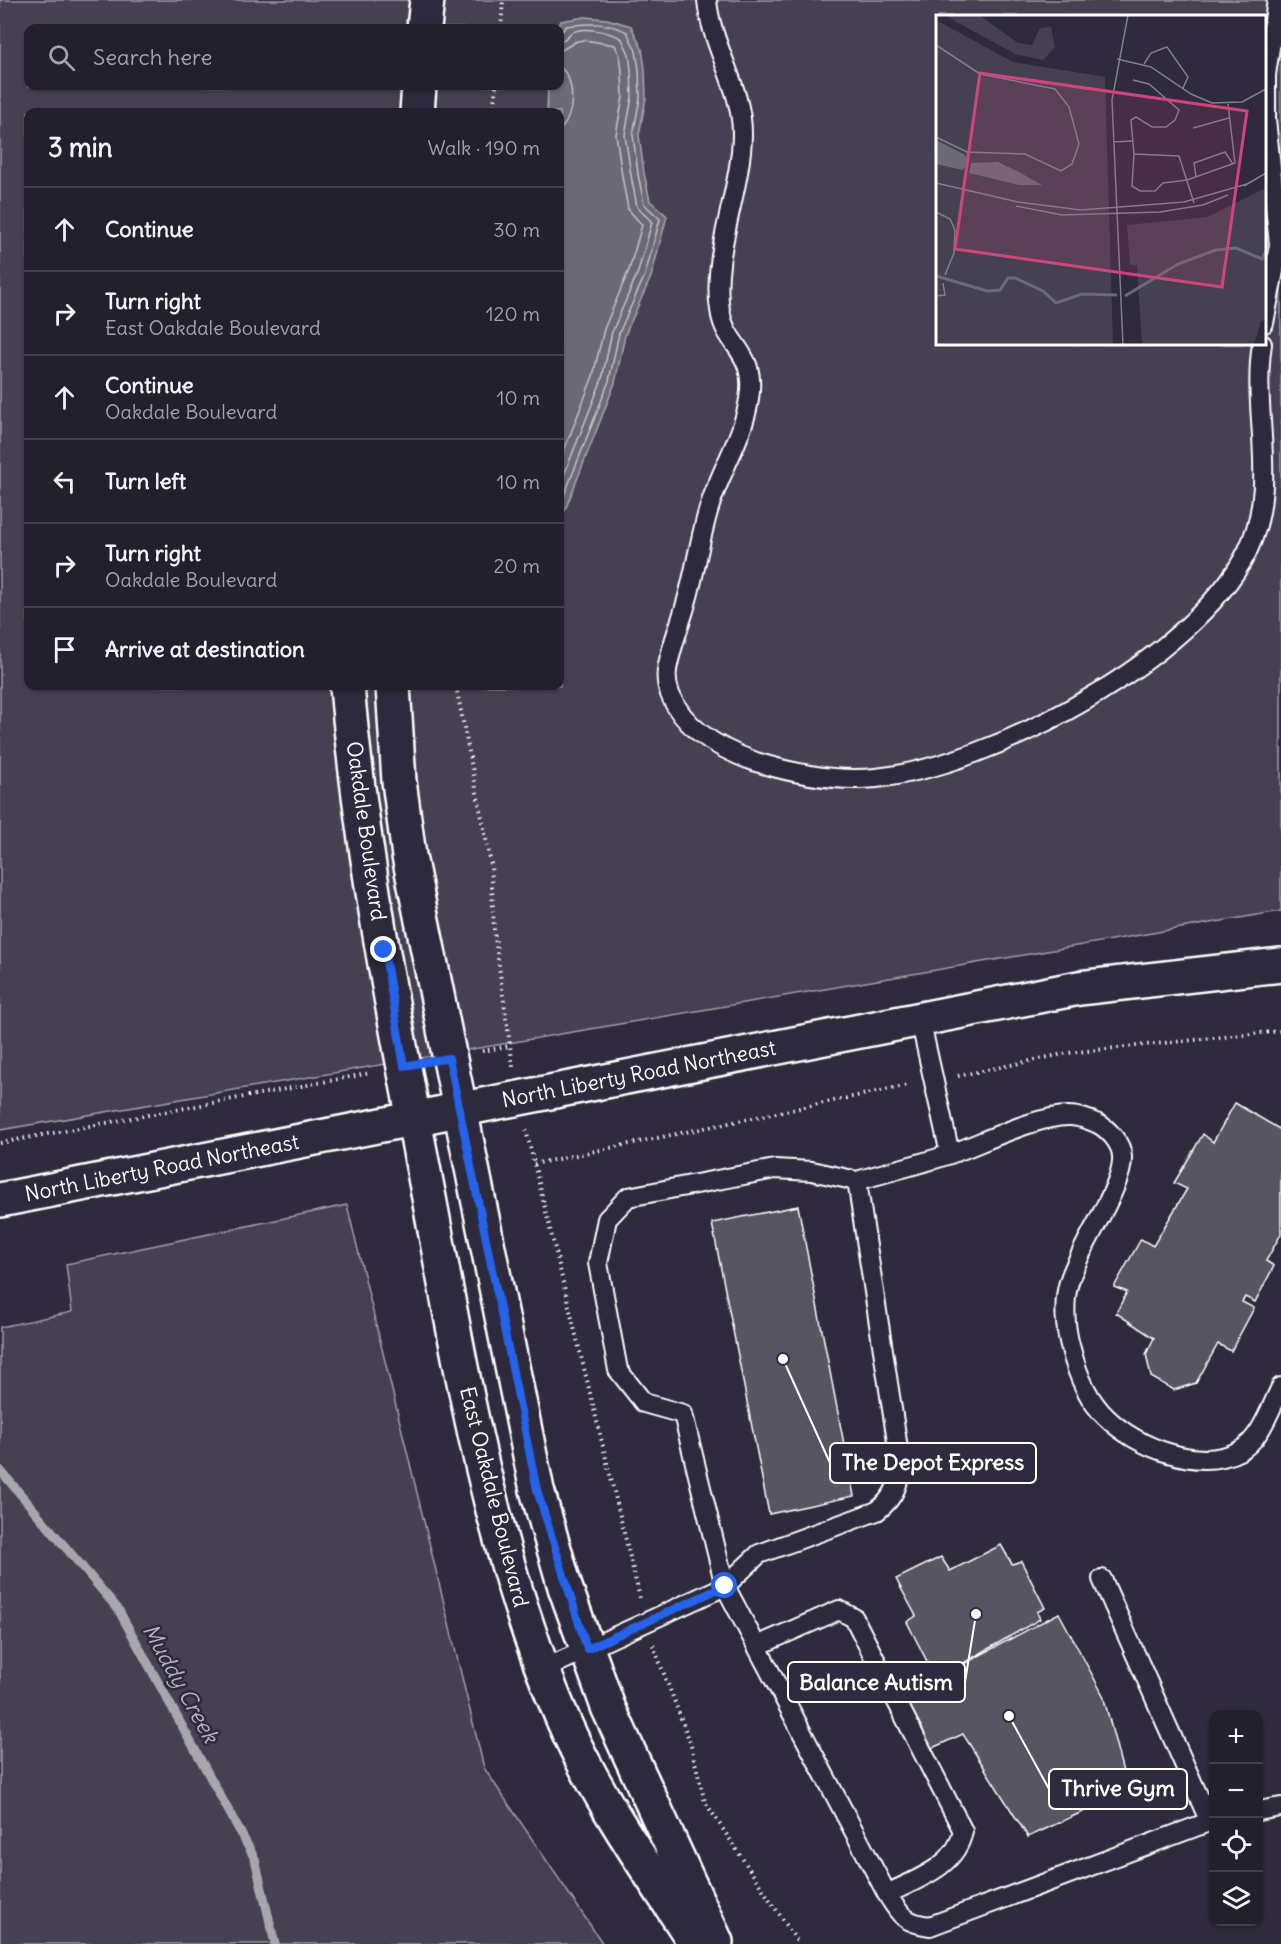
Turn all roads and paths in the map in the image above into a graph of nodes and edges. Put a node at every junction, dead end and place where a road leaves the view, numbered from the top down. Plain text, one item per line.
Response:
1 (427, 0) edge
2 (502, 0) edge
3 (707, 0) edge
4 (1277, 0) edge
5 (424, 24) edge
6 (501, 24) edge
7 (1266, 75) edge
8 (1266, 75) edge
9 (419, 90) edge
10 (496, 90) edge
11 (417, 108) edge
12 (493, 108) edge
13 (1266, 119) edge
14 (1266, 119) edge
15 (1266, 313) edge
16 (1262, 345) edge
17 (347, 690) edge
18 (393, 690) edge
19 (1281, 965) edge
20 (920, 1019) junction
21 (1281, 1031) edge
22 (510, 1046) dead end
23 (449, 1058) junction
24 (404, 1066) junction
25 (934, 1080) junction
26 (459, 1109) junction
27 (414, 1118) junction
28 (0, 1143) edge
29 (950, 1154) junction
30 (534, 1164) dead end
31 (857, 1180) junction
32 (0, 1200) edge
33 (1281, 1387) edge
34 (1102, 1579) dead end
35 (725, 1586) junction
36 (757, 1646) junction
37 (587, 1649) junction
38 (544, 1669) junction
39 (1281, 1807) edge
40 (1263, 1810) edge
41 (1210, 1818) edge
42 (1209, 1821) edge
43 (887, 1894) junction
44 (696, 1944) edge
45 (717, 1944) edge

1 - 5 main road
2 - 6 path
3 - 16 lane
4 - 8 lane
7 - 14 lane
9 - 11 main road
10 - 12 path
13 - 15 lane
17 - 24 main road, Oakdale Boulevard
18 - 23 main road, Oakdale Boulevard
19 - 20 main road, North Liberty Road Northeast
20 - 25 lane
20 - 26 main road, North Liberty Road Northeast
21 - 25 path
22 - 23 path
23 - 26 main road, Oakdale Boulevard
24 - 27 main road, Oakdale Boulevard
24 - 28 path
25 - 29 lane
25 - 30 path
26 - 27 main road, North Liberty Road Northeast
26 - 37 main road, East Oakdale Boulevard
27 - 32 main road, North Liberty Road Northeast
27 - 38 main road, East Oakdale Boulevard
29 - 31 lane
29 - 33 lane
31 - 35 lane
31 - 35 lane
34 - 41 lane
35 - 36 lane
35 - 37 lane
36 - 43 lane
36 - 43 lane
37 - 38 lane
37 - 45 main road, East Oakdale Boulevard
38 - 44 main road, East Oakdale Boulevard
39 - 40 lane
42 - 43 lane

